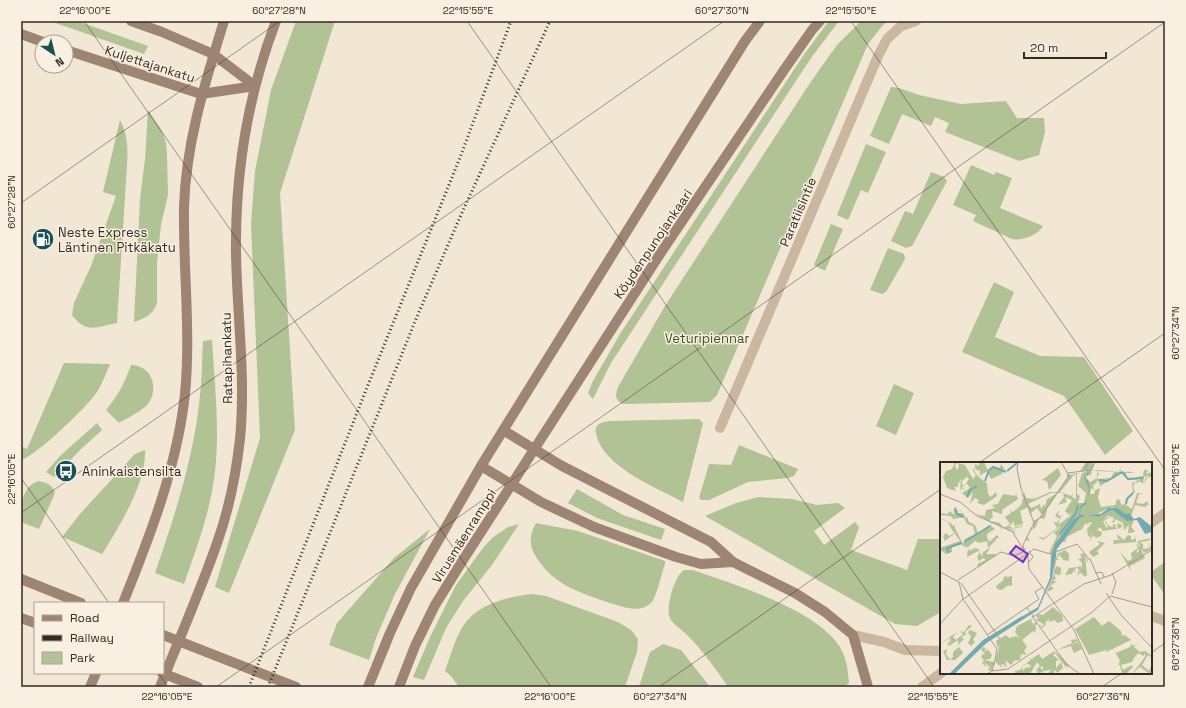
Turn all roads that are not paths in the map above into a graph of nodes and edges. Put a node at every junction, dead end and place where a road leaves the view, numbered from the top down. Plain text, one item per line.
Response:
1 (130, 21) edge
2 (224, 21) edge
3 (276, 21) edge
4 (760, 21) edge
5 (820, 21) edge
6 (916, 21) edge
7 (21, 34) edge
8 (34, 39) edge
9 (74, 53) edge
10 (213, 54) junction
11 (254, 86) junction
12 (201, 94) junction
13 (720, 428) dead end
14 (503, 430) junction
15 (534, 449) junction
16 (481, 466) junction
17 (512, 484) junction
18 (1165, 513) edge
19 (1152, 521) edge
20 (733, 562) junction
21 (21, 579) edge
22 (78, 602) edge
23 (123, 602) edge
24 (1152, 616) edge
25 (21, 618) edge
26 (1165, 621) edge
27 (34, 624) edge
28 (164, 635) edge
29 (853, 635) junction
30 (940, 651) edge
31 (96, 674) edge
32 (164, 674) edge
33 (940, 674) edge
34 (90, 687) edge
35 (160, 687) edge
36 (198, 687) edge
37 (296, 687) edge
38 (368, 687) edge
39 (400, 687) edge
40 (868, 687) edge
41 (922, 687) edge

1 - 10 main road
2 - 10 main road
3 - 11 main road, Ratapihankatu
4 - 14 main road, Köydenpunojankaari
5 - 15 main road, Köydenpunojankaari
6 - 13 street, Paratiisintie
7 - 8 main road
9 - 12 main road, Kuljettajankatu
10 - 11 main road
10 - 12 main road
11 - 12 main road, Kuljettajankatu
11 - 35 main road, Ratapihankatu
12 - 23 main road
14 - 15 main road
14 - 16 main road, Köydenpunojankaari
15 - 17 main road, Köydenpunojankaari
15 - 20 main road
16 - 17 main road
16 - 38 main road, Virusmäenramppi
17 - 20 main road, Virusmäenramppi
17 - 39 main road, Virusmäenramppi
18 - 19 street
20 - 29 main road
21 - 22 main road
24 - 26 street
25 - 27 main road
28 - 37 main road
29 - 30 street
29 - 40 main road
31 - 34 main road
32 - 36 main road
33 - 41 street

